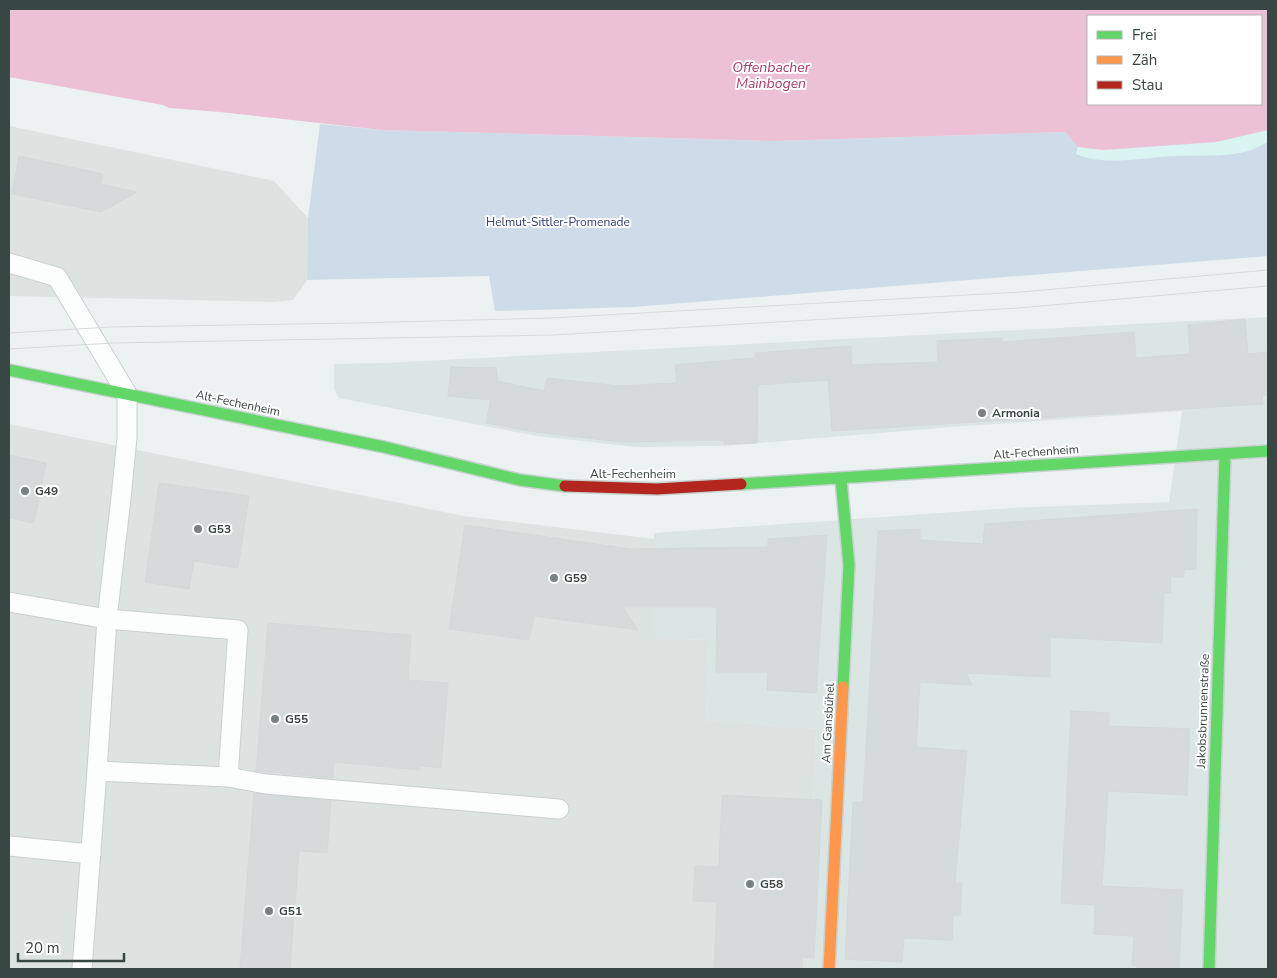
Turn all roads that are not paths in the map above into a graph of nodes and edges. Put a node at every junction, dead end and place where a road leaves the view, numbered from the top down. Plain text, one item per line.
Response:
1 (9, 263) edge
2 (9, 370) edge
3 (127, 394) junction
4 (1268, 451) edge
5 (1225, 454) junction
6 (840, 479) junction
7 (9, 602) edge
8 (107, 619) junction
9 (97, 771) junction
10 (228, 777) junction
11 (559, 809) dead end
12 (9, 846) edge
13 (91, 854) junction
14 (82, 969) edge
15 (829, 969) edge
16 (1209, 969) edge

1 - 3 lane
2 - 3 street, Alt-Fechenheim
3 - 6 street, Alt-Fechenheim
3 - 8 lane
4 - 5 street, Alt-Fechenheim
5 - 6 street, Alt-Fechenheim
5 - 16 street, Jakobsbrunnenstraße
6 - 15 street, Am Gansbühel
7 - 8 lane
8 - 9 lane
8 - 10 lane
9 - 10 lane
9 - 13 lane
10 - 11 lane
12 - 13 lane
13 - 14 lane

